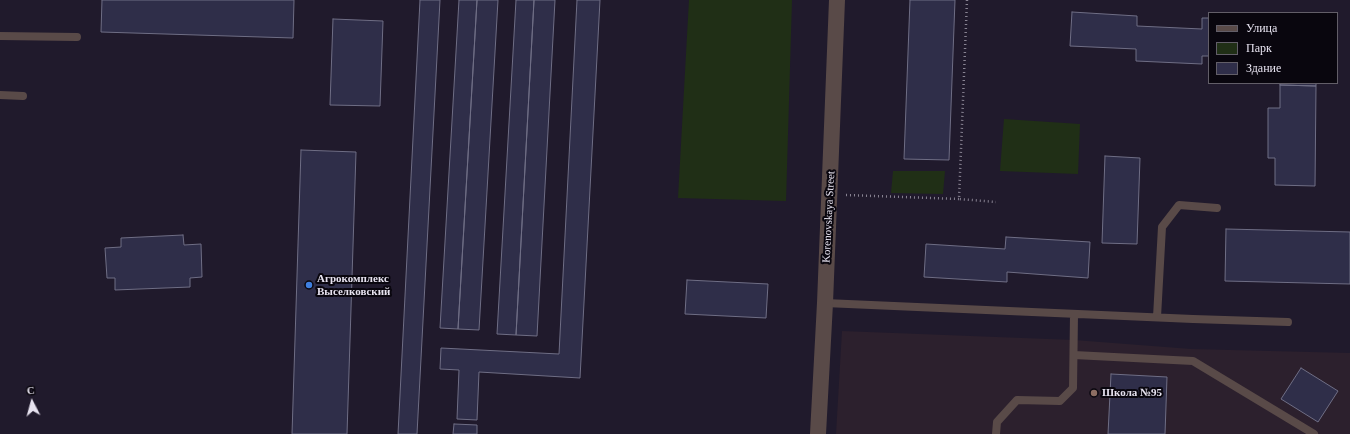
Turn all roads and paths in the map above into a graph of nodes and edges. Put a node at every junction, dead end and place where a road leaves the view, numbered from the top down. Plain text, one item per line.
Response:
1 (838, 0) edge
2 (967, 0) edge
3 (0, 36) edge
4 (77, 37) dead end
5 (0, 96) edge
6 (23, 96) dead end
7 (830, 194) junction
8 (959, 199) junction
9 (996, 202) dead end
10 (1217, 208) dead end
11 (825, 304) junction
12 (1074, 314) junction
13 (1157, 317) junction
14 (1288, 322) dead end
15 (1074, 355) junction
16 (818, 434) edge
17 (996, 434) edge
18 (1314, 434) edge

1 - 7 street, Korenovskaya Street
2 - 8 path
3 - 4 lane
5 - 6 lane
7 - 8 path
7 - 11 street, Korenovskaya Street
8 - 9 path
10 - 13 lane
11 - 12 lane
11 - 16 street, Korenovskaya Street
12 - 13 lane
12 - 15 lane
13 - 14 lane
15 - 17 lane
15 - 18 lane

